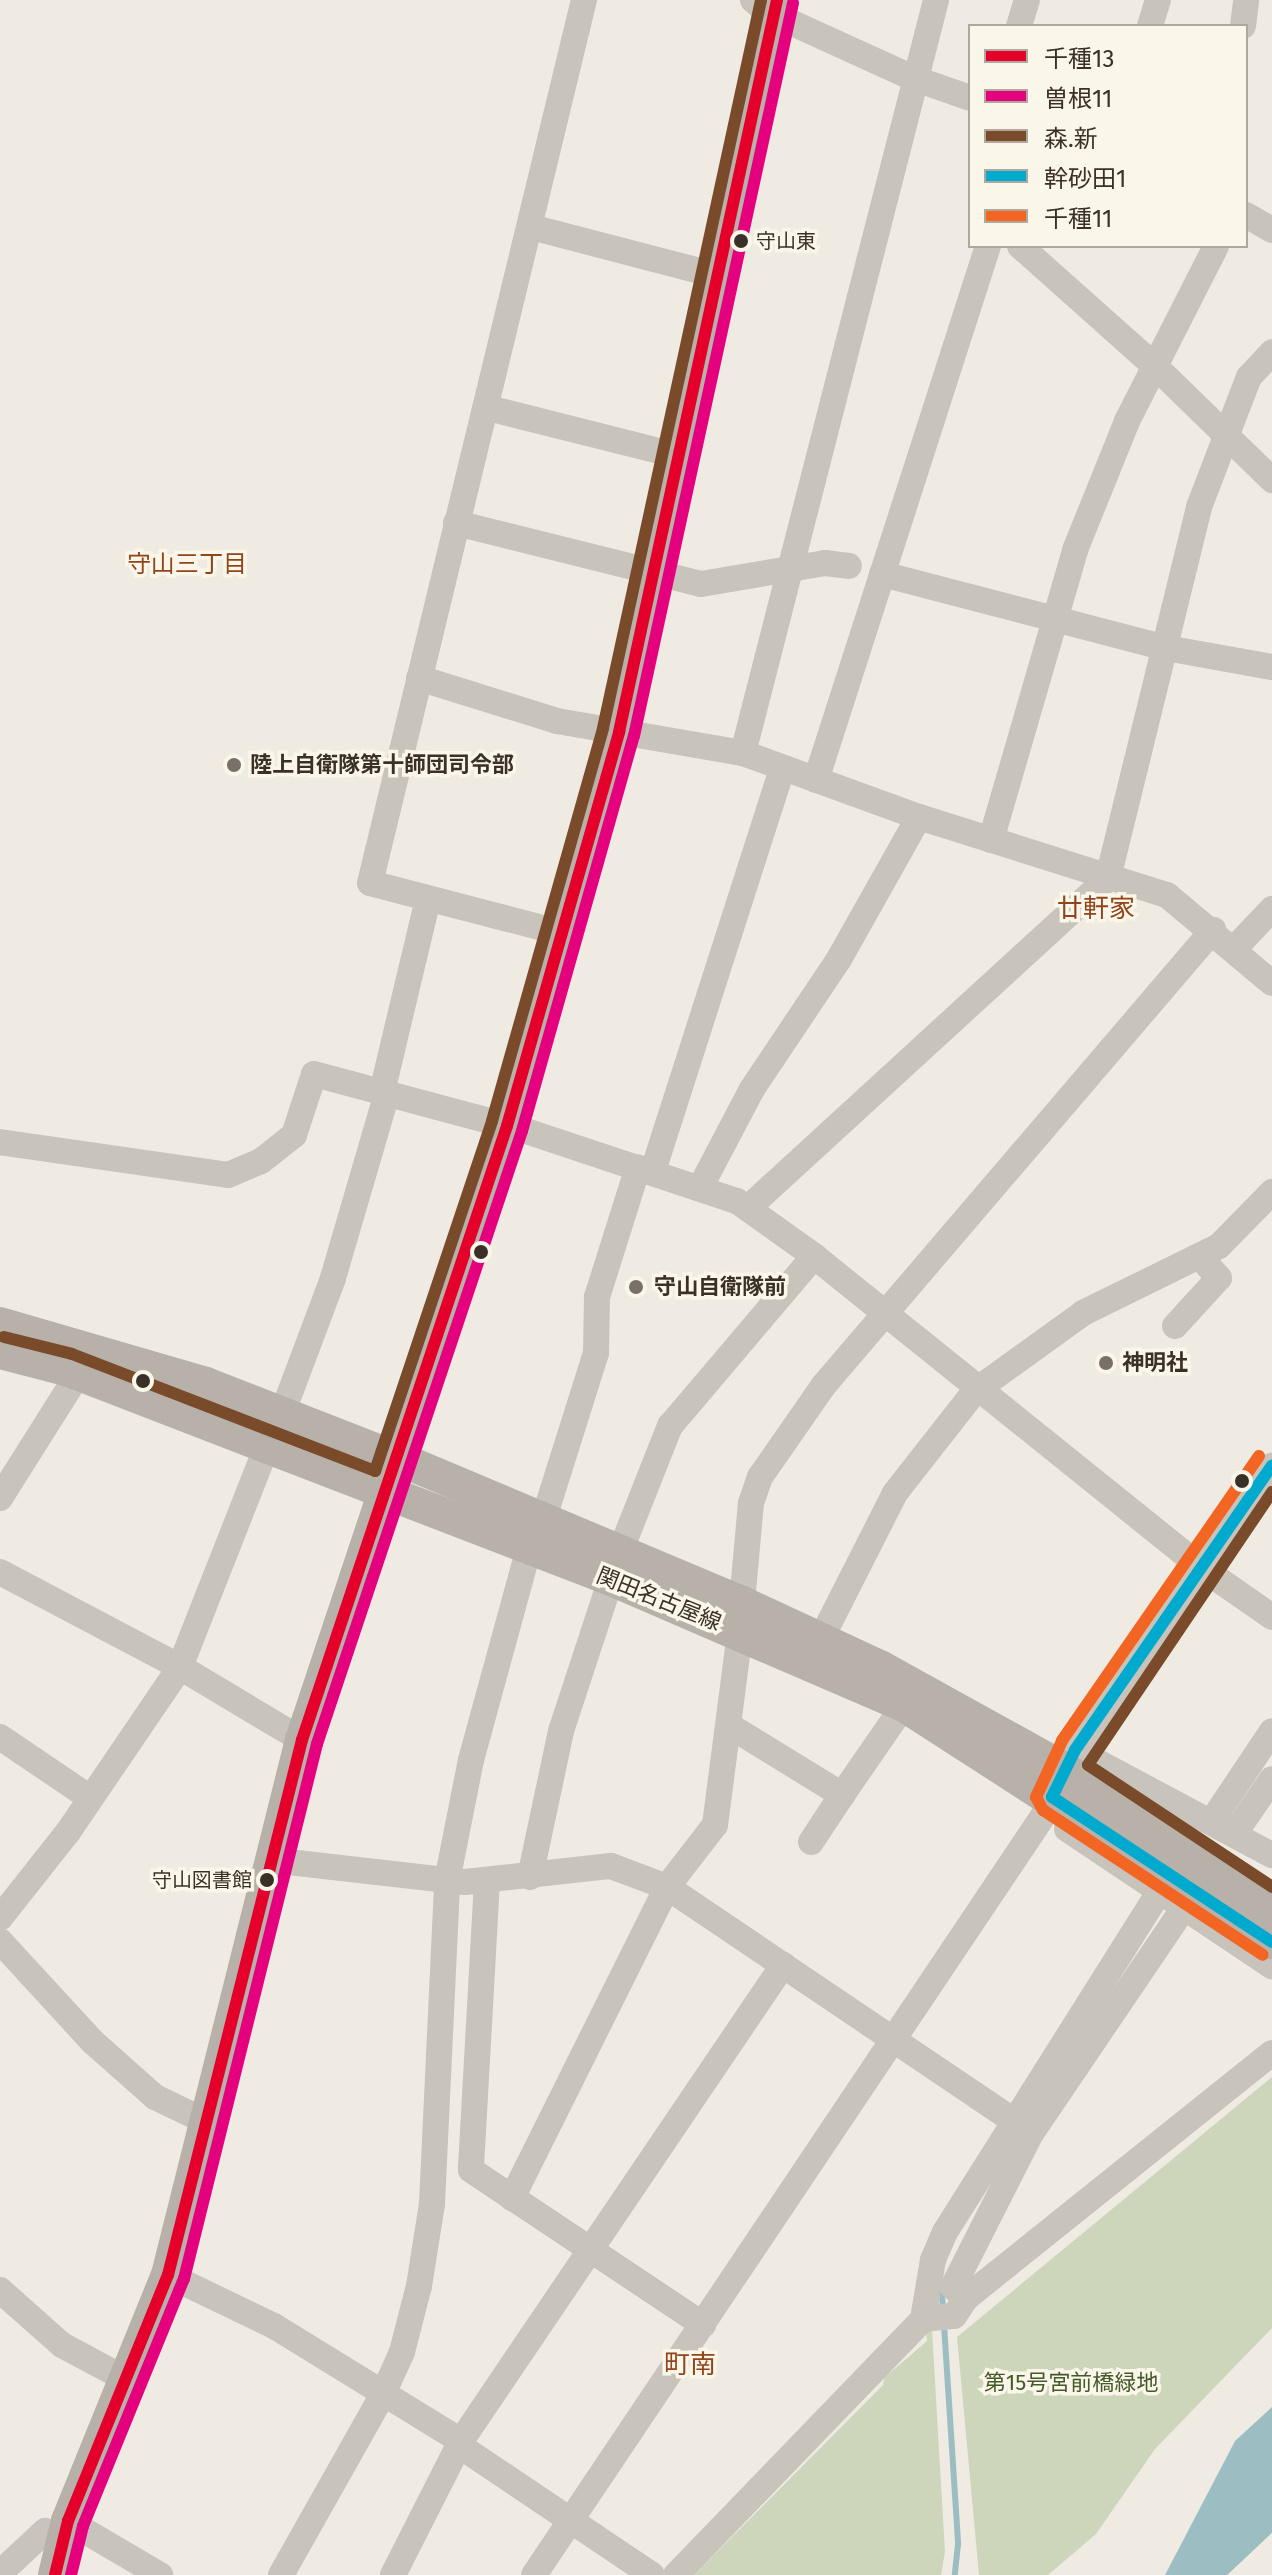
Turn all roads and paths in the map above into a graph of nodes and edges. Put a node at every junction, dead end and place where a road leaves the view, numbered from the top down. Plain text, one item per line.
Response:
1 (584, 0) edge
2 (936, 0) edge
3 (1027, 0) edge
4 (1158, 0) edge
5 (1246, 0) edge
6 (768, 5) edge
7 (1020, 24) edge
8 (1151, 24) edge
9 (1243, 24) edge
10 (913, 78) junction
11 (968, 97) edge
12 (1248, 216) edge
13 (531, 227) junction
14 (1272, 230) edge
15 (987, 248) edge
16 (1022, 248) edge
17 (1215, 248) edge
18 (719, 276) junction
19 (1272, 352) edge
20 (1157, 368) junction
21 (488, 408) junction
22 (1224, 431) junction
23 (679, 456) junction
24 (1272, 480) edge
25 (456, 523) junction
26 (849, 566) dead end
27 (793, 569) junction
28 (655, 570) junction
29 (882, 574) junction
30 (1056, 617) junction
31 (1166, 648) junction
32 (1272, 667) edge
33 (419, 678) junction
34 (619, 732) junction
35 (743, 753) junction
36 (782, 769) junction
37 (816, 780) junction
38 (919, 817) junction
39 (991, 840) junction
40 (1108, 878) junction
41 (428, 899) junction
42 (1272, 909) edge
43 (1213, 930) junction
44 (562, 933) junction
45 (1234, 949) junction
46 (1272, 983) edge
47 (384, 1092) junction
48 (507, 1126) junction
49 (0, 1142) edge
50 (646, 1169) junction
51 (700, 1188) junction
52 (1272, 1192) edge
53 (749, 1207) junction
54 (814, 1256) junction
55 (1200, 1257) junction
56 (885, 1316) junction
57 (0, 1324) edge
58 (1175, 1326) dead end
59 (0, 1352) edge
60 (78, 1374) junction
61 (975, 1391) junction
62 (282, 1414) junction
63 (267, 1446) junction
64 (397, 1458) junction
65 (1272, 1465) edge
66 (385, 1492) junction
67 (0, 1498) edge
68 (536, 1534) junction
69 (615, 1566) junction
70 (1199, 1566) junction
71 (0, 1572) edge
72 (1272, 1617) edge
73 (741, 1618) junction
74 (821, 1639) junction
75 (180, 1667) junction
76 (904, 1705) junction
77 (730, 1726) junction
78 (1272, 1731) edge
79 (0, 1737) edge
80 (302, 1740) junction
81 (1272, 1779) edge
82 (1059, 1783) junction
83 (842, 1795) junction
84 (90, 1798) junction
85 (1224, 1827) junction
86 (811, 1842) dead end
87 (1272, 1855) edge
88 (271, 1860) junction
89 (530, 1877) junction
90 (447, 1881) junction
91 (487, 1881) junction
92 (667, 1887) junction
93 (1174, 1888) junction
94 (1272, 1906) edge
95 (0, 1918) edge
96 (0, 1941) edge
97 (1272, 1942) edge
98 (783, 1965) junction
99 (1272, 1966) edge
100 (893, 2039) junction
101 (1272, 2053) edge
102 (1013, 2120) junction
103 (207, 2122) junction
104 (512, 2198) junction
105 (592, 2250) junction
106 (168, 2275) junction
107 (3, 2300) edge
108 (960, 2307) junction
109 (923, 2319) junction
110 (703, 2325) junction
111 (129, 2381) junction
112 (383, 2394) junction
113 (460, 2443) junction
114 (573, 2520) junction
115 (56, 2526) junction
116 (0, 2573) edge
117 (55, 2575) edge
118 (160, 2575) edge
119 (281, 2575) edge
120 (393, 2575) edge
121 (534, 2575) edge
122 (652, 2575) edge
123 (676, 2575) edge

1 - 13 street
2 - 10 street
3 - 7 street
4 - 8 street
5 - 9 street
6 - 10 street
6 - 18 main road
10 - 11 street
10 - 27 street
12 - 14 street
13 - 18 street
13 - 21 street
15 - 29 street
16 - 20 street
17 - 20 street
18 - 23 main road
19 - 22 street
20 - 22 street
20 - 30 street
21 - 23 street
21 - 25 street
22 - 24 street
22 - 31 street
23 - 28 main road
25 - 28 street
25 - 33 street
26 - 27 street
27 - 28 street
27 - 35 street
28 - 34 main road
29 - 30 street
29 - 37 street
30 - 31 street
30 - 39 street
31 - 32 street
31 - 40 street
33 - 34 street
33 - 41 street
34 - 35 street
34 - 44 main road
35 - 36 street
36 - 37 street
36 - 50 street
37 - 38 street
38 - 39 street
38 - 51 street
39 - 40 street
40 - 43 street
40 - 53 street
41 - 44 street
41 - 47 street
42 - 45 street
43 - 45 street
43 - 56 street
44 - 48 main road
45 - 46 street
47 - 48 street
47 - 49 street
47 - 62 street
48 - 50 street
48 - 64 main road
50 - 51 street
50 - 68 street
51 - 53 street
52 - 55 street
53 - 54 street
54 - 56 street
54 - 69 street
55 - 58 street
55 - 61 street
56 - 61 street
56 - 73 street
57 - 62 main road, 関田名古屋線
59 - 60 main road, 関田名古屋線
60 - 63 main road, 関田名古屋線
60 - 67 street
61 - 70 street
61 - 74 street
62 - 64 main road, 関田名古屋線
63 - 66 main road, 関田名古屋線
63 - 75 street
64 - 66 main road
64 - 68 main road, 関田名古屋線
65 - 70 street
66 - 68 main road, 関田名古屋線
66 - 80 main road
68 - 69 main road, 関田名古屋線
68 - 90 street
69 - 73 main road, 関田名古屋線
69 - 89 street
70 - 72 street
70 - 82 street
71 - 75 street
73 - 74 main road, 関田名古屋線
73 - 76 main road, 関田名古屋線
73 - 77 street
74 - 82 main road, 関田名古屋線
75 - 80 street
75 - 84 street
76 - 82 main road, 関田名古屋線
76 - 83 street
77 - 83 street
77 - 92 street
78 - 85 street
79 - 84 street
80 - 88 main road
81 - 85 street
82 - 85 street
82 - 93 main road, 関田名古屋線
82 - 100 street
83 - 86 street
84 - 95 street
85 - 87 street
88 - 90 street
88 - 103 main road
89 - 91 street
89 - 92 street
90 - 91 street
90 - 112 street
91 - 104 street
92 - 98 street
92 - 104 street
93 - 94 main road, 関田名古屋線
93 - 97 main road, 関田名古屋線
93 - 99 street
93 - 102 street
93 - 108 street
96 - 103 street
98 - 100 street
98 - 105 street
100 - 102 street
100 - 110 street
101 - 108 street
102 - 109 street
103 - 106 main road
104 - 105 street
105 - 110 street
105 - 113 street
106 - 111 main road
106 - 112 street
107 - 111 street
108 - 109 street
109 - 123 street
110 - 114 street
111 - 115 main road
112 - 113 street
112 - 119 street
113 - 114 street
113 - 120 street
114 - 121 street
114 - 122 street
115 - 116 street
115 - 117 main road
115 - 118 street

